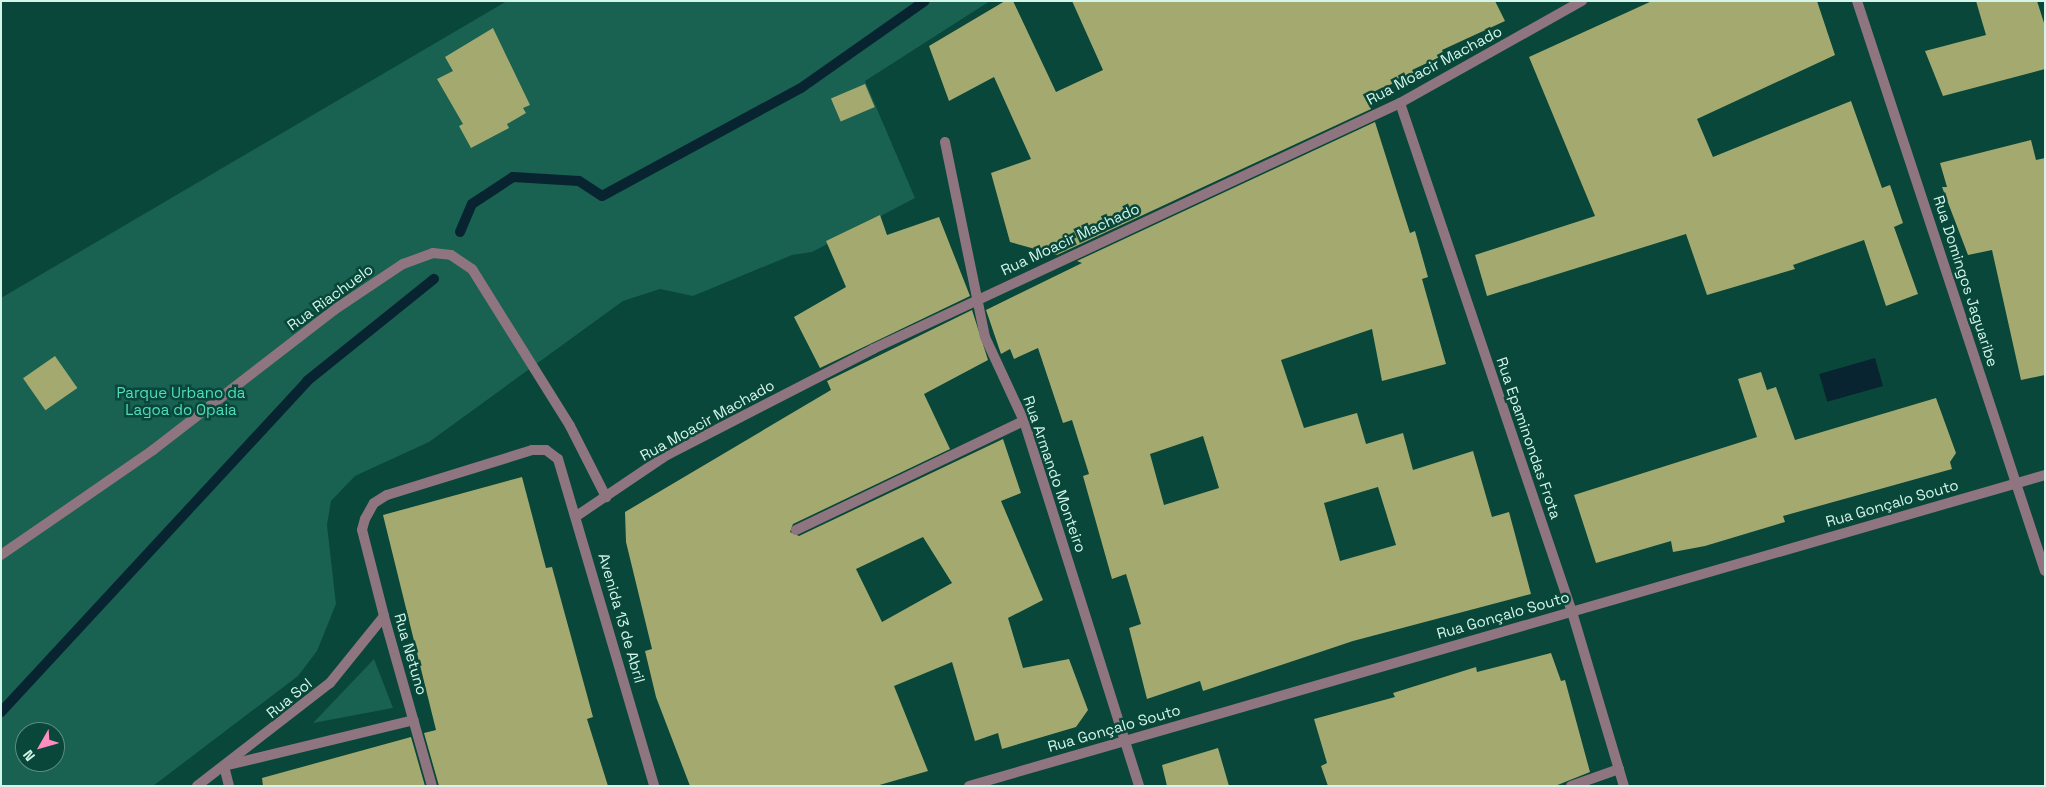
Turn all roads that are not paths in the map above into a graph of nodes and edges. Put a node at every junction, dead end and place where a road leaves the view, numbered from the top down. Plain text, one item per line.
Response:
1 (1582, 1) edge
2 (1857, 1) edge
3 (1400, 102) junction
4 (945, 142) dead end
5 (978, 299) junction
6 (1024, 421) junction
7 (2045, 475) edge
8 (2016, 483) junction
9 (606, 497) junction
10 (578, 515) junction
11 (362, 530) joint
12 (796, 530) dead end
13 (1, 556) edge
14 (2045, 571) edge
15 (1572, 612) junction
16 (384, 616) junction
17 (414, 720) junction
18 (1126, 741) junction
19 (224, 766) junction
20 (1619, 770) junction
21 (197, 786) edge
22 (229, 786) edge
23 (432, 786) edge
24 (654, 786) edge
25 (969, 786) edge
26 (1139, 786) edge
27 (1571, 786) edge
28 (1624, 786) edge

1 - 3 street, Rua Moacir Machado
2 - 8 street, Rua Domingos Jaguaribe
3 - 5 street, Rua Moacir Machado
3 - 15 street, Rua Epaminondas Frota
4 - 5 street, Rua Armando Monteiro
5 - 6 street, Rua Armando Monteiro
5 - 9 street, Rua Moacir Machado
6 - 12 street
6 - 18 street, Rua Armando Monteiro
7 - 8 street, Rua Gonçalo Souto
8 - 14 street, Rua Domingos Jaguaribe
8 - 15 street, Rua Gonçalo Souto
9 - 10 street, Rua Moacir Machado
9 - 13 street, Rua Riachuelo
10 - 11 street, Avenida 13 de Abril
10 - 24 street, Avenida 13 de Abril
11 - 16 street, Rua Netuno
15 - 18 street, Rua Gonçalo Souto
15 - 20 street, Rua Epaminondas Frota
16 - 17 street, Rua Netuno
16 - 19 street, Rua Sol
17 - 19 street
17 - 23 street, Rua Netuno
18 - 25 street, Rua Gonçalo Souto
18 - 26 street, Rua Armando Monteiro
19 - 21 street, Rua Sol
19 - 22 street
20 - 27 street
20 - 28 street, Rua Epaminondas Frota

